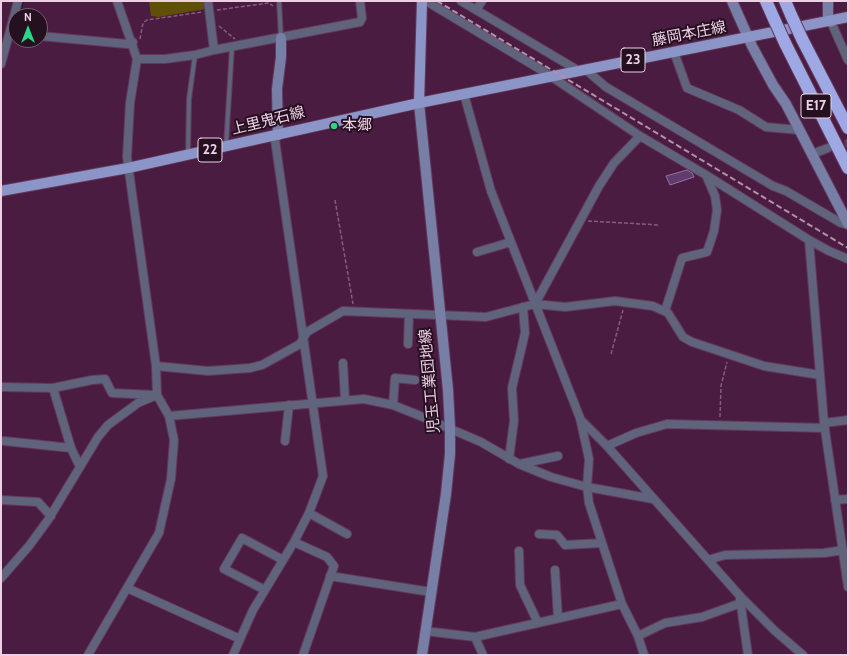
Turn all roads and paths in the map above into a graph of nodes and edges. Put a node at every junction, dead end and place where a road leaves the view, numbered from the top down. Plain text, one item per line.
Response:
1 (117, 1) edge
2 (208, 1) edge
3 (279, 1) edge
4 (360, 1) edge
5 (422, 1) edge
6 (426, 1) edge
7 (461, 1) edge
8 (482, 1) edge
9 (732, 1) edge
10 (766, 1) edge
11 (785, 1) edge
12 (828, 1) edge
13 (211, 10) junction
14 (476, 10) junction
15 (274, 13) dead end
16 (848, 17) edge
17 (831, 22) junction
18 (214, 23) dead end
19 (48, 37) edge
20 (281, 38) junction
21 (748, 38) junction
22 (133, 42) junction
23 (234, 43) junction
24 (8, 46) edge
25 (214, 50) junction
26 (674, 52) junction
27 (195, 55) junction
28 (137, 58) junction
29 (848, 60) edge
30 (1, 64) edge
31 (582, 70) junction
32 (550, 77) junction
33 (464, 94) junction
34 (419, 103) junction
35 (848, 128) edge
36 (799, 130) junction
37 (278, 135) junction
38 (640, 136) junction
39 (226, 146) junction
40 (828, 148) tunnel mouth
41 (812, 154) junction
42 (188, 155) junction
43 (128, 168) junction
44 (848, 168) edge
45 (706, 175) junction
46 (1, 191) edge
47 (335, 200) dead end
48 (580, 220) junction
49 (848, 224) edge
50 (660, 225) dead end
51 (809, 240) junction
52 (510, 242) junction
53 (477, 252) dead end
54 (848, 259) edge
55 (626, 302) junction
56 (535, 304) junction
57 (523, 307) junction
58 (665, 311) junction
59 (354, 312) junction
60 (408, 314) junction
61 (439, 315) junction
62 (303, 338) junction
63 (408, 344) dead end
64 (611, 354) dead end
65 (729, 354) junction
66 (342, 363) dead end
67 (156, 366) junction
68 (820, 375) junction
69 (415, 380) dead end
70 (1, 387) edge
71 (53, 388) junction
72 (157, 395) junction
73 (345, 400) junction
74 (312, 403) junction
75 (289, 405) junction
76 (393, 405) junction
77 (169, 416) junction
78 (580, 418) junction
79 (848, 420) edge
80 (825, 425) junction
81 (719, 426) junction
82 (450, 428) junction
83 (4, 441) dead end
84 (285, 441) dead end
85 (607, 446) junction
86 (71, 448) junction
87 (558, 456) dead end
88 (508, 459) junction
89 (519, 464) junction
90 (80, 467) junction
91 (587, 487) junction
92 (653, 499) junction
93 (848, 499) edge
94 (1, 500) edge
95 (836, 500) junction
96 (309, 513) junction
97 (50, 516) junction
98 (347, 534) dead end
99 (539, 534) dead end
100 (294, 542) junction
101 (602, 543) junction
102 (843, 550) junction
103 (519, 551) dead end
104 (283, 560) junction
105 (708, 560) junction
106 (555, 570) dead end
107 (330, 576) junction
108 (1, 578) edge
109 (848, 586) edge
110 (127, 588) junction
111 (265, 590) junction
112 (431, 592) junction
113 (740, 600) junction
114 (622, 604) junction
115 (558, 618) junction
116 (538, 623) junction
117 (425, 631) junction
118 (638, 636) junction
119 (475, 637) junction
120 (240, 639) junction
121 (88, 655) edge
122 (233, 655) edge
123 (303, 655) edge
124 (422, 655) edge
125 (483, 655) edge
126 (644, 655) edge
127 (748, 655) edge
128 (803, 655) edge

1 - 22 street
2 - 13 street
3 - 20 lane
4 - 20 street
5 - 34 main road
6 - 32 street
7 - 14 street
8 - 14 street
9 - 21 street
10 - 44 highway, E17, bridge
11 - 35 highway, E17, bridge
12 - 17 street
13 - 15 path
13 - 22 path
13 - 25 street
14 - 31 street
16 - 17 main road, 藤岡本庄線 / 23
17 - 21 main road, 藤岡本庄線 / 23
17 - 29 street
18 - 23 path
19 - 22 street
20 - 23 street
20 - 37 street
21 - 26 main road, 藤岡本庄線 / 23
21 - 36 street
22 - 28 street
23 - 25 street
23 - 39 lane
24 - 30 street
25 - 27 street
26 - 31 main road, 藤岡本庄線 / 23
26 - 36 street
27 - 28 street
27 - 42 lane
28 - 43 street
31 - 32 main road, 藤岡本庄線 / 23
31 - 49 street
32 - 33 main road, 藤岡本庄線 / 23
32 - 38 street
33 - 34 main road, 藤岡本庄線 / 23
33 - 52 street
34 - 37 main road, 上里鬼石線 / 22
34 - 61 street, 児玉工業団地線
36 - 41 street
37 - 39 main road, 上里鬼石線 / 22
37 - 62 street
38 - 45 street
38 - 48 street
39 - 42 main road, 上里鬼石線 / 22
40 - 41 street
41 - 49 street
42 - 43 main road, 上里鬼石線 / 22
43 - 46 main road, 上里鬼石線 / 22
43 - 67 street
45 - 51 street
45 - 58 street
47 - 59 path
48 - 50 path
48 - 56 street
51 - 54 street
51 - 68 street
52 - 53 street
52 - 56 street
55 - 56 street
55 - 58 street
55 - 64 path
56 - 57 street
56 - 78 street
57 - 61 street
57 - 88 street
58 - 65 street
59 - 60 street
59 - 62 street
60 - 61 street
60 - 63 street
61 - 82 street, 児玉工業団地線
62 - 67 street
62 - 74 street
65 - 68 street
65 - 81 path
66 - 73 street
67 - 72 street
68 - 80 street
69 - 76 street
70 - 71 street
71 - 72 street
71 - 86 street
72 - 77 street
72 - 90 street
73 - 74 street
73 - 76 street
74 - 75 street
74 - 96 street
75 - 77 street
75 - 84 street
76 - 82 street
77 - 110 street
78 - 85 street
78 - 91 street
79 - 80 street
80 - 81 street
80 - 95 street
81 - 85 street
82 - 88 street
82 - 112 street, 児玉工業団地線
83 - 86 street
85 - 92 street
86 - 90 street
87 - 89 street
88 - 89 street
89 - 91 street
90 - 97 street
91 - 92 street
91 - 101 street
92 - 105 street
93 - 95 street
94 - 97 street
95 - 102 street
96 - 98 street
96 - 100 street
97 - 108 street
99 - 101 street
100 - 104 street
100 - 107 street
101 - 114 street
102 - 105 street
102 - 109 street
103 - 116 street
104 - 111 street
104 - 111 street
105 - 113 street
106 - 115 street
107 - 112 street
107 - 123 street
110 - 120 street
110 - 121 street
111 - 120 street
112 - 117 street, 児玉工業団地線
113 - 118 street
113 - 127 street
113 - 128 street
114 - 115 street
114 - 118 street
115 - 116 street
116 - 119 street
117 - 119 street
117 - 124 street, 児玉工業団地線
118 - 126 street
119 - 125 street
120 - 122 street

